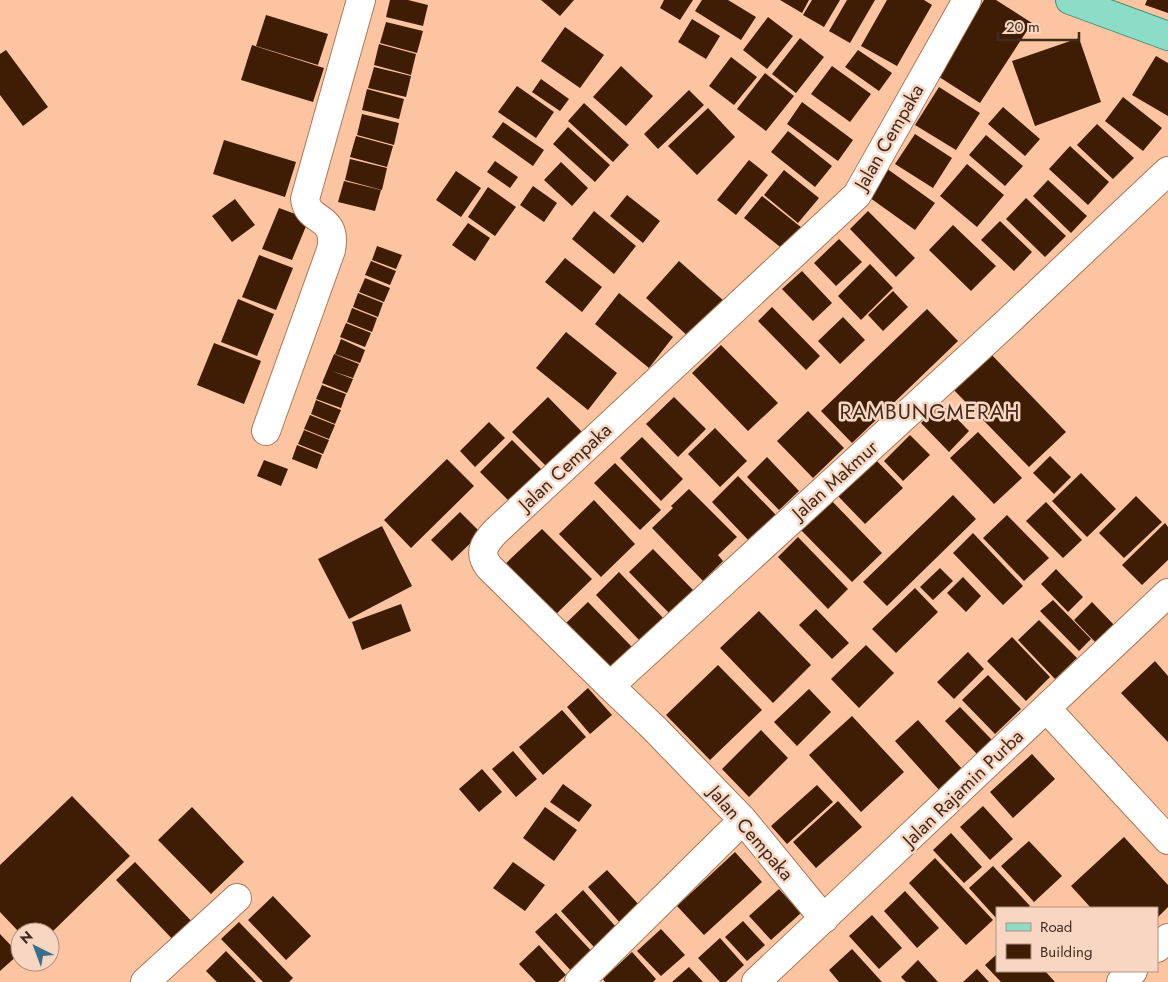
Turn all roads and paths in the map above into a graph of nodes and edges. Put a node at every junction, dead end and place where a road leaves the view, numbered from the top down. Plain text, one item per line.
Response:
1 (361, 0) edge
2 (967, 0) edge
3 (1070, 0) edge
4 (1168, 36) edge
5 (1168, 171) edge
6 (266, 431) dead end
7 (1168, 593) edge
8 (610, 686) junction
9 (1046, 708) junction
10 (743, 820) junction
11 (1168, 840) edge
12 (237, 898) dead end
13 (824, 919) junction
14 (1168, 938) edge
15 (1158, 947) edge
16 (1132, 972) edge
17 (145, 982) edge
18 (579, 982) edge
19 (756, 982) edge
20 (1121, 982) edge

1 - 6 street
2 - 8 street, Jalan Cempaka
3 - 4 main road
5 - 8 street, Jalan Makmur
7 - 9 street, Jalan Rajamin Purba
8 - 10 street, Jalan Cempaka
9 - 11 street
9 - 13 street, Jalan Rajamin Purba
10 - 13 street, Jalan Cempaka
10 - 18 street
12 - 17 street
13 - 19 street, Jalan Rajamin Purba
14 - 15 street
16 - 20 street

